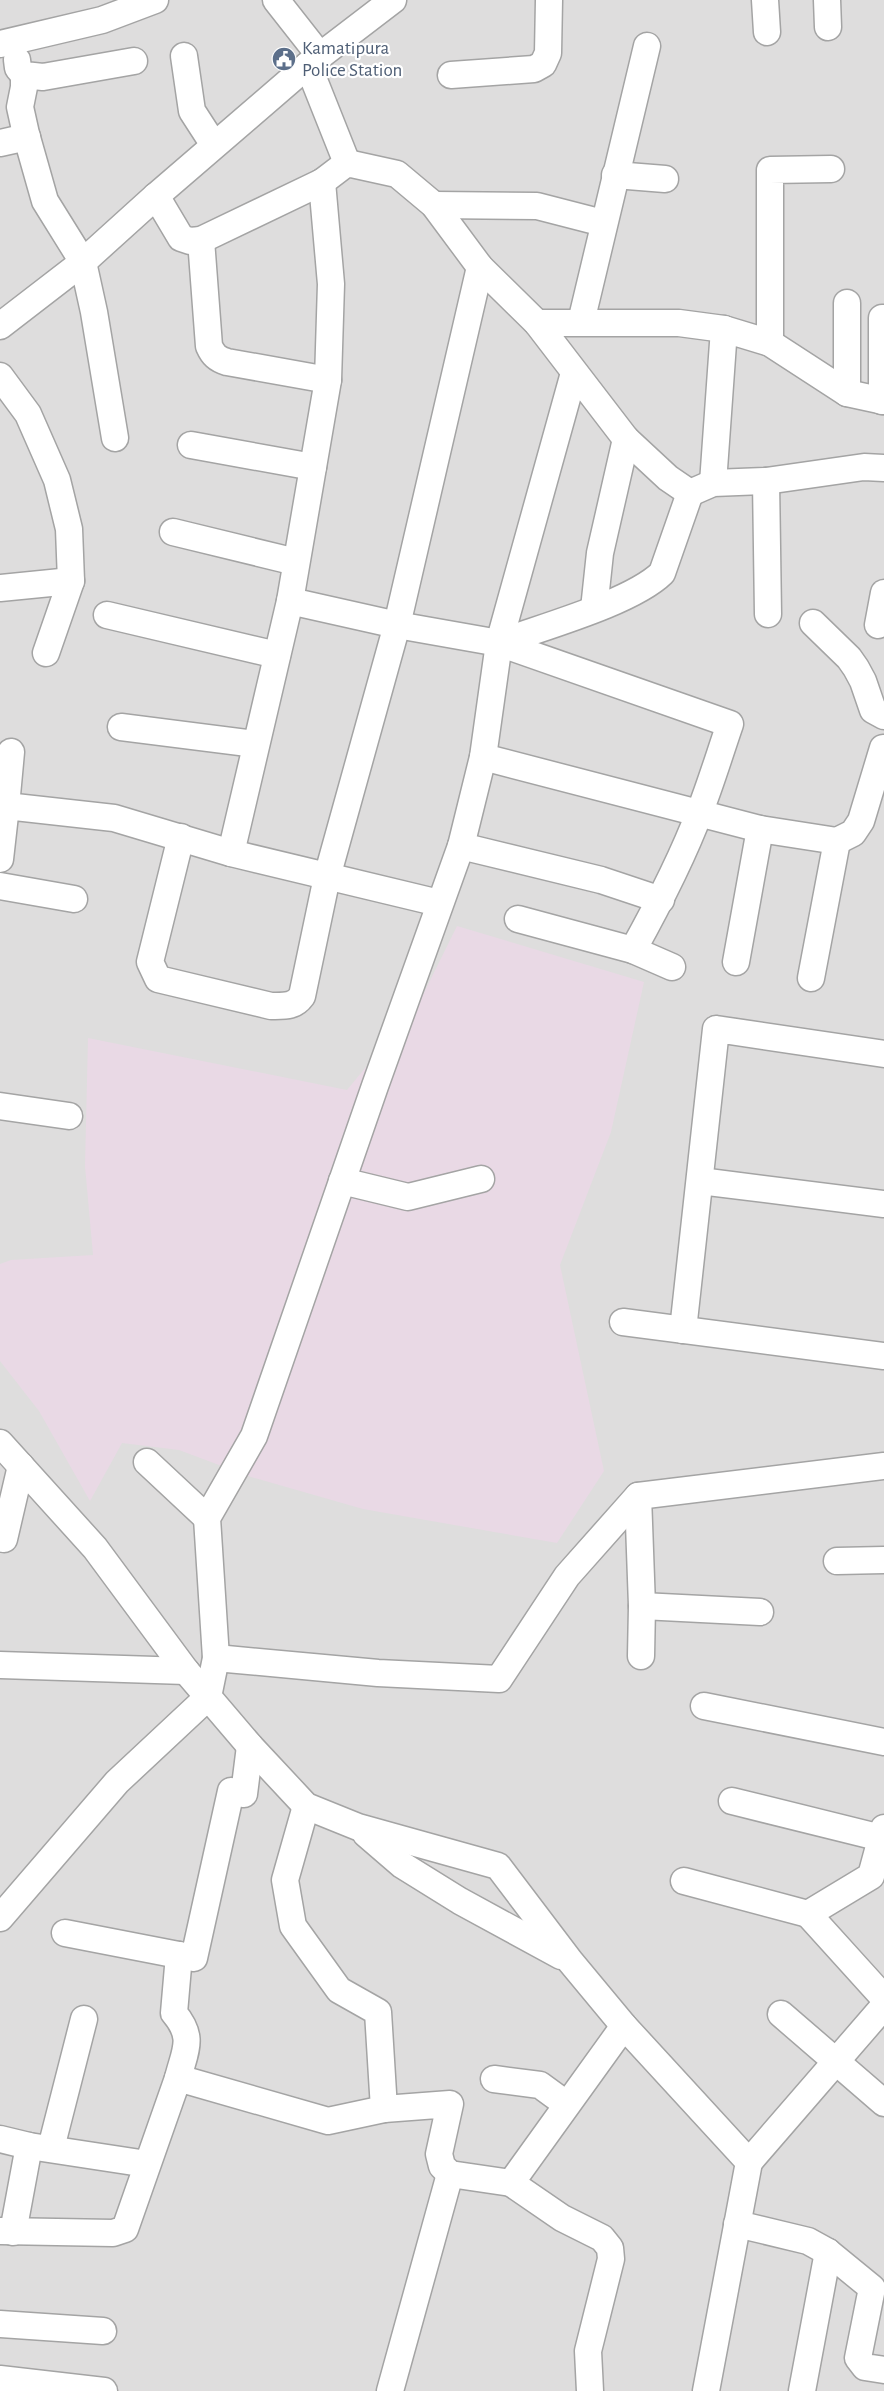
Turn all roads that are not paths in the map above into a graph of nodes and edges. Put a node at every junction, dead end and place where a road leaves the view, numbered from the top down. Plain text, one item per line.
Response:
1 (155, 0) edge
2 (276, 0) edge
3 (393, 0) edge
4 (549, 0) edge
5 (765, 0) edge
6 (827, 0) edge
7 (828, 27) dead end
8 (767, 32) dead end
9 (7, 42) edge
10 (647, 46) dead end
11 (184, 56) dead end
12 (134, 61) dead end
13 (314, 61) junction
14 (24, 74) junction
15 (451, 75) dead end
16 (27, 137) junction
17 (0, 142) edge
18 (214, 145) junction
19 (347, 163) junction
20 (831, 169) dead end
21 (615, 175) junction
22 (665, 179) dead end
23 (322, 182) junction
24 (156, 196) junction
25 (434, 205) junction
26 (603, 224) junction
27 (201, 240) junction
28 (83, 262) junction
29 (480, 267) junction
30 (847, 303) dead end
31 (884, 318) edge
32 (581, 322) junction
33 (537, 323) junction
34 (0, 326) edge
35 (724, 329) junction
36 (770, 343) junction
37 (574, 373) junction
38 (0, 376) edge
39 (328, 380) junction
40 (847, 393) junction
41 (883, 401) edge
42 (115, 438) dead end
43 (626, 439) junction
44 (191, 445) dead end
45 (313, 467) junction
46 (884, 468) edge
47 (766, 481) junction
48 (702, 488) junction
49 (173, 532) dead end
50 (296, 562) junction
51 (71, 581) junction
52 (0, 588) edge
53 (884, 593) edge
54 (290, 601) junction
55 (594, 608) junction
56 (768, 614) dead end
57 (107, 615) dead end
58 (813, 623) dead end
59 (397, 625) junction
60 (878, 625) dead end
61 (499, 642) junction
62 (46, 653) dead end
63 (277, 655) junction
64 (884, 716) edge
65 (121, 726) dead end
66 (256, 744) junction
67 (883, 748) dead end
68 (11, 752) dead end
69 (483, 756) junction
70 (6, 806) junction
71 (700, 812) junction
72 (760, 829) junction
73 (180, 837) junction
74 (837, 841) junction
75 (461, 846) junction
76 (231, 852) junction
77 (0, 858) edge
78 (327, 877) junction
79 (0, 886) edge
80 (74, 898) dead end
81 (661, 900) junction
82 (439, 903) junction
83 (518, 919) dead end
84 (633, 950) junction
85 (736, 962) dead end
86 (672, 967) dead end
87 (811, 978) dead end
88 (884, 1054) edge
89 (0, 1106) edge
90 (69, 1116) dead end
91 (481, 1179) dead end
92 (342, 1181) junction
93 (700, 1182) junction
94 (884, 1204) edge
95 (623, 1322) dead end
96 (683, 1330) junction
97 (884, 1356) edge
98 (0, 1443) edge
99 (147, 1462) dead end
100 (21, 1466) junction
101 (884, 1466) edge
102 (638, 1496) junction
103 (207, 1518) junction
104 (4, 1539) dead end
105 (884, 1560) edge
106 (837, 1561) dead end
107 (642, 1606) junction
108 (760, 1612) dead end
109 (641, 1656) dead end
110 (216, 1658) junction
111 (0, 1665) edge
112 (186, 1671) junction
113 (208, 1697) junction
114 (704, 1706) dead end
115 (884, 1742) edge
116 (250, 1746) junction
117 (732, 1801) dead end
118 (306, 1806) junction
119 (358, 1827) junction
120 (883, 1833) edge
121 (684, 1881) dead end
122 (808, 1914) junction
123 (0, 1918) edge
124 (65, 1933) dead end
125 (179, 1955) junction
126 (570, 1961) junction
127 (884, 1998) edge
128 (884, 2006) edge
129 (782, 2014) dead end
130 (84, 2019) dead end
131 (624, 2026) junction
132 (836, 2063) junction
133 (178, 2078) junction
134 (494, 2078) dead end
135 (884, 2103) edge
136 (566, 2104) junction
137 (384, 2110) junction
138 (0, 2139) edge
139 (40, 2147) junction
140 (749, 2162) junction
141 (147, 2164) junction
142 (450, 2174) junction
143 (511, 2184) junction
144 (737, 2224) junction
145 (6, 2232) edge
146 (828, 2252) junction
147 (0, 2324) edge
148 (103, 2331) dead end
149 (884, 2370) edge
150 (0, 2379) edge
151 (104, 2391) edge
152 (390, 2391) edge
153 (590, 2391) edge
154 (706, 2391) edge
155 (802, 2391) edge

1 - 9 street
2 - 13 street
3 - 13 street
4 - 15 street
5 - 8 street
6 - 7 street
9 - 14 street
10 - 21 street
11 - 18 street
12 - 14 street
13 - 18 street
13 - 19 street
14 - 16 street
16 - 17 street
16 - 28 street
18 - 24 street
19 - 23 street
19 - 25 street
20 - 36 street
21 - 22 street
21 - 26 street
23 - 27 street
23 - 39 street
24 - 27 street
24 - 28 street
25 - 26 street
25 - 29 street
26 - 32 street
27 - 39 street
28 - 34 street
28 - 42 street
29 - 33 street
29 - 59 street
30 - 40 street
31 - 41 street
32 - 33 street
32 - 35 street
33 - 37 street
35 - 36 street
35 - 48 street
36 - 40 street
37 - 43 street
37 - 61 street
38 - 51 street
39 - 45 street
40 - 41 street
43 - 48 street
43 - 55 street
44 - 45 street
45 - 50 street
46 - 47 street
47 - 48 street
47 - 56 street
48 - 55 street
49 - 50 street
50 - 54 street
51 - 52 street
51 - 62 street
53 - 60 street
54 - 59 street
54 - 63 street
55 - 61 street
57 - 63 street
58 - 64 street
59 - 61 street
59 - 78 street
61 - 69 street
61 - 71 street
63 - 66 street
65 - 66 street
66 - 76 street
67 - 74 street
68 - 70 street
69 - 71 street
69 - 75 street
70 - 73 street
70 - 77 street
71 - 72 street
71 - 81 street
72 - 74 street
72 - 85 street
73 - 76 street
73 - 78 street
74 - 87 street
75 - 81 street
75 - 82 street
76 - 78 street
78 - 82 street
79 - 80 street
81 - 84 street
82 - 92 street
83 - 84 street
84 - 86 street
88 - 93 street
89 - 90 street
91 - 92 street
92 - 103 street
93 - 94 street
93 - 96 street
95 - 96 street
96 - 97 street
98 - 100 street
99 - 103 street
100 - 104 street
100 - 112 street
101 - 102 street
102 - 107 street
102 - 110 street
103 - 110 street
105 - 106 street
107 - 108 street
107 - 109 street
110 - 113 street
111 - 112 street
112 - 113 street
113 - 116 street
113 - 123 street
114 - 115 street
116 - 118 street
116 - 125 street
117 - 120 street
118 - 119 street
118 - 137 street
119 - 126 street
119 - 126 street
120 - 122 street
121 - 122 street
122 - 127 street
124 - 125 street
125 - 133 street
126 - 131 street
128 - 132 street
129 - 132 street
130 - 139 street
131 - 136 street
131 - 140 street
132 - 135 street
132 - 140 street
133 - 137 street
133 - 141 street
134 - 136 street
136 - 143 street
137 - 142 street
138 - 139 street
139 - 141 street
139 - 145 street
140 - 144 street
141 - 145 street
142 - 143 street
142 - 152 street
143 - 153 street
144 - 146 street
144 - 154 street
146 - 149 street
146 - 155 street
147 - 148 street
150 - 151 street

